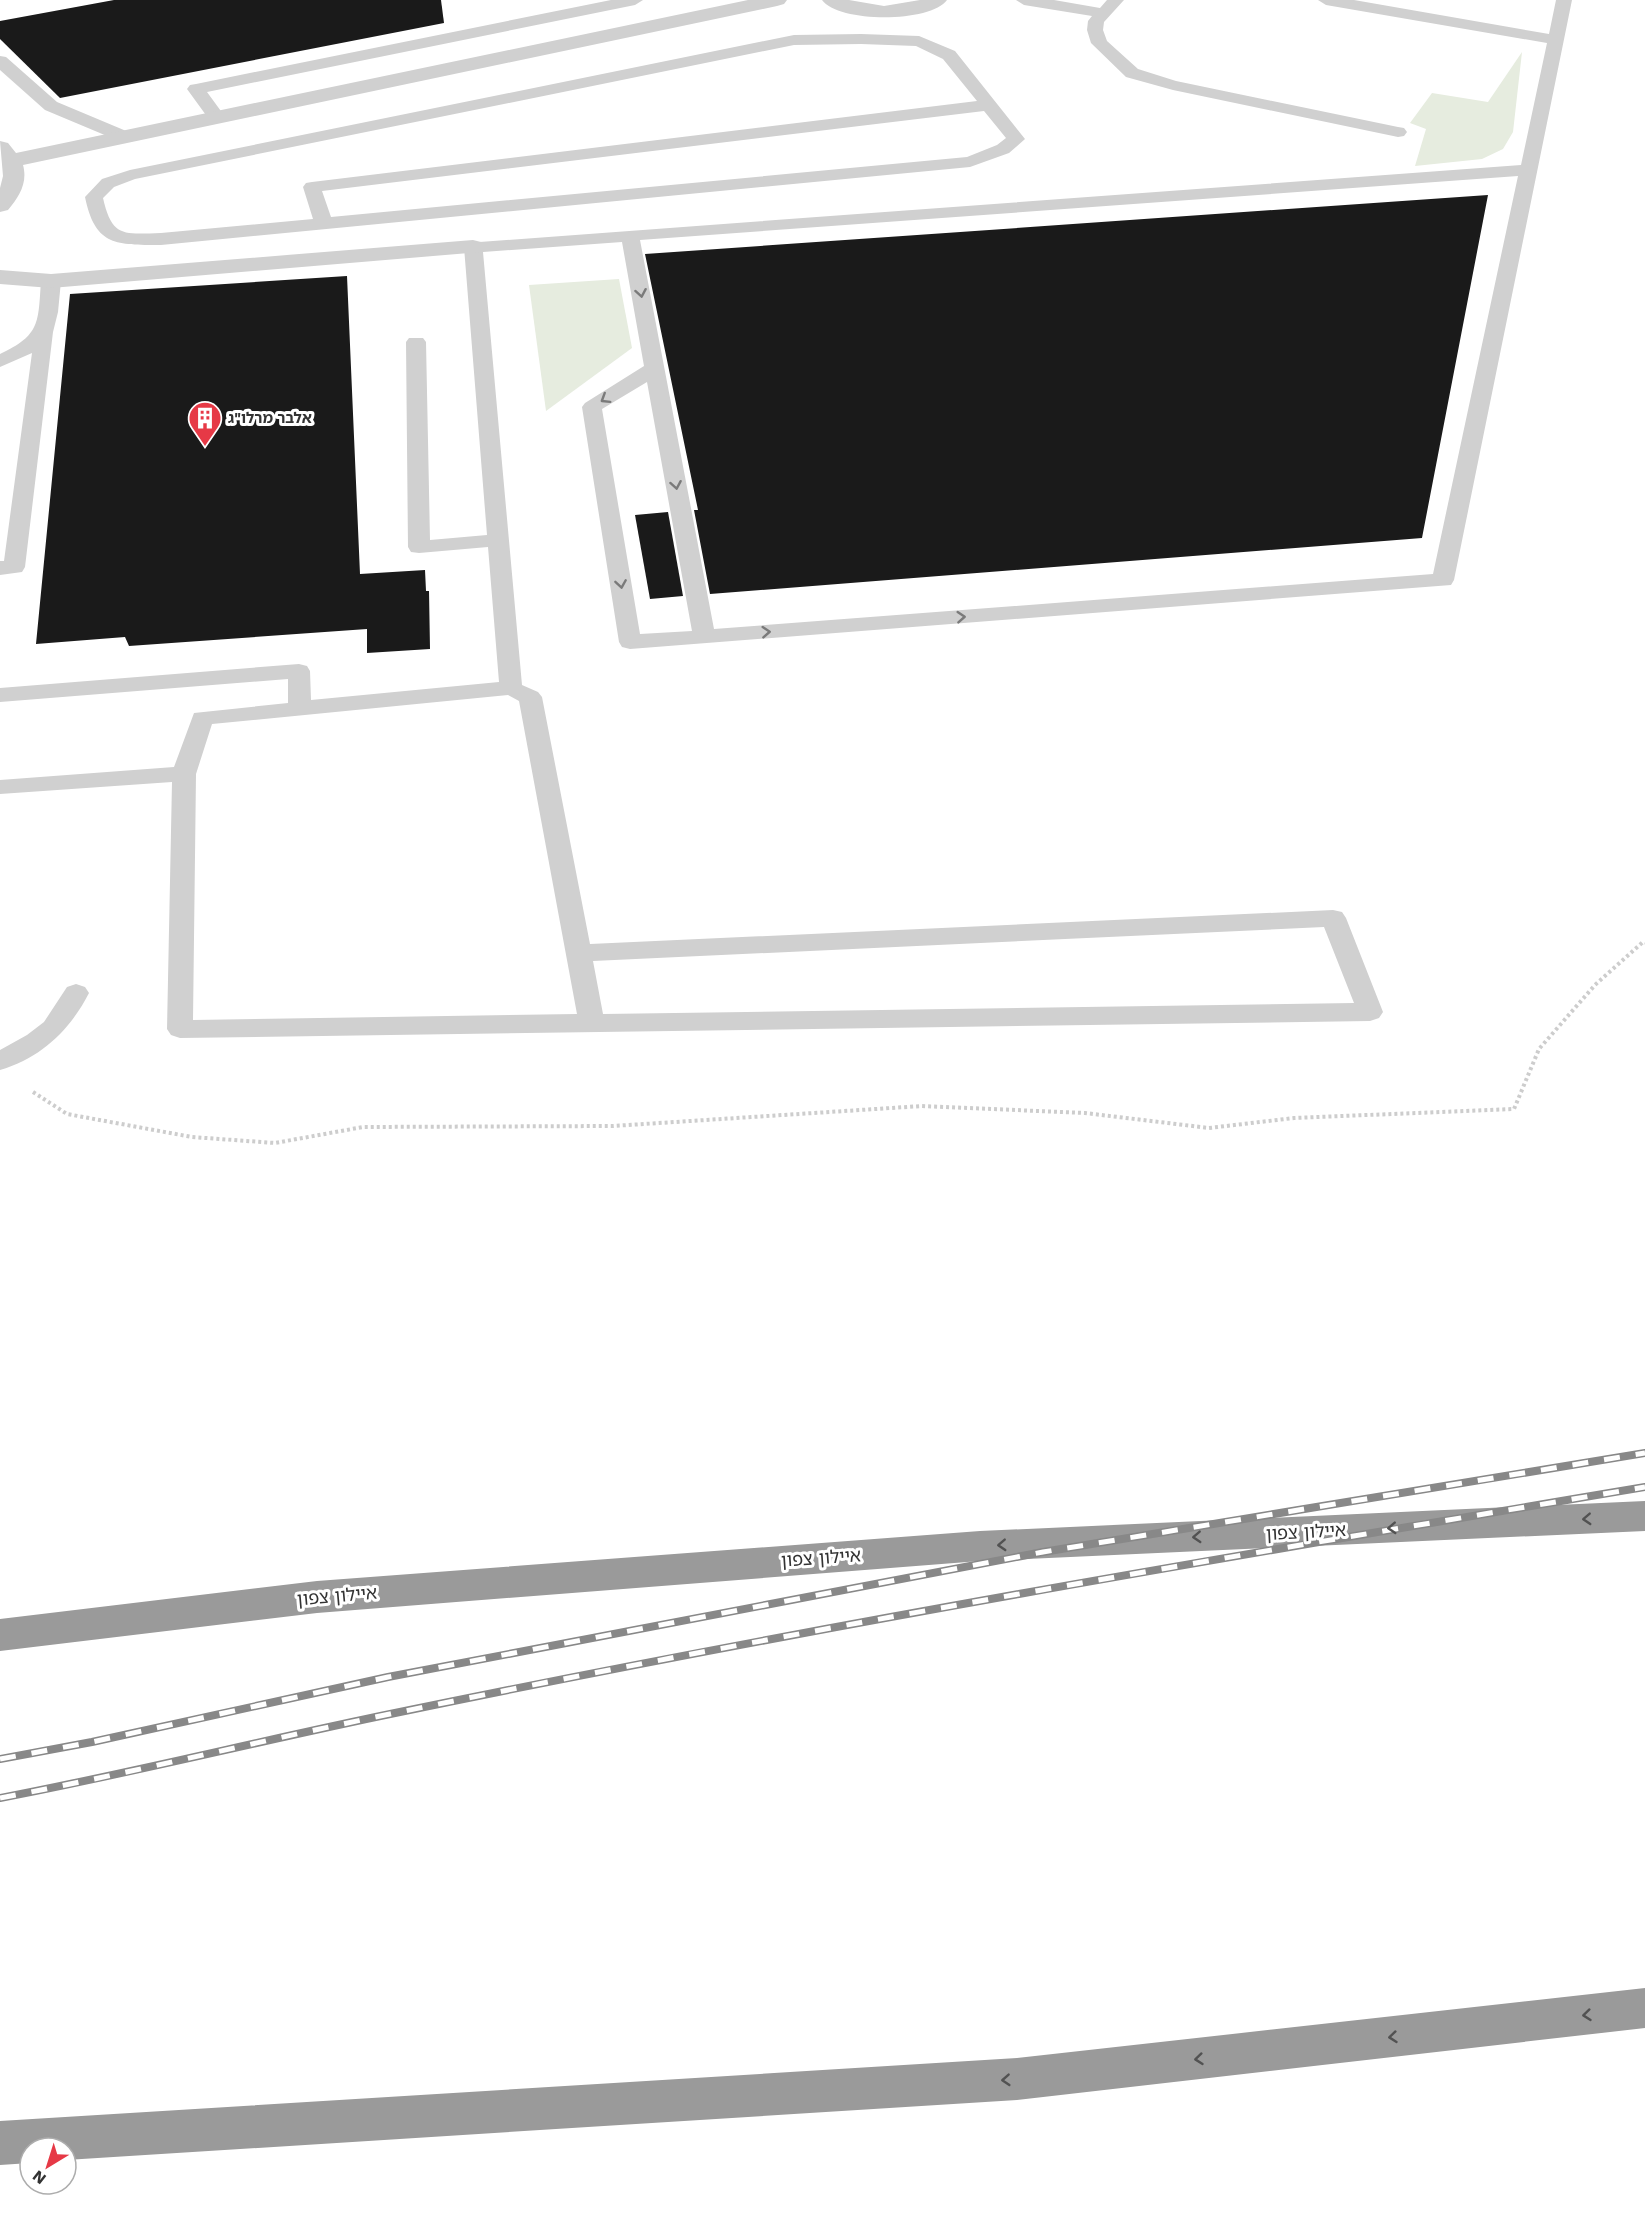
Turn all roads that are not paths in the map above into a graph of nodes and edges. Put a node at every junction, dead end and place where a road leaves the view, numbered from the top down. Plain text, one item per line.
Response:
1 (635, 0) edge
2 (777, 0) edge
3 (832, 0) edge
4 (937, 0) edge
5 (1024, 0) edge
6 (1116, 0) edge
7 (1326, 0) edge
8 (1564, 0) edge
9 (1103, 13) junction
10 (1556, 40) junction
11 (0, 61) edge
12 (989, 105) junction
13 (218, 118) junction
14 (1398, 132) dead end
15 (125, 137) junction
16 (6, 155) edge
17 (1529, 170) junction
18 (561, 201) junction
19 (0, 205) edge
20 (324, 224) junction
21 (630, 236) junction
22 (473, 247) junction
23 (0, 263) edge
24 (0, 277) edge
25 (51, 281) junction
26 (44, 334) junction
27 (416, 342) dead end
28 (0, 361) edge
29 (655, 368) junction
30 (499, 540) junction
31 (0, 568) edge
32 (704, 636) junction
33 (511, 687) junction
34 (0, 696) edge
35 (300, 708) junction
36 (184, 774) junction
37 (0, 787) edge
38 (578, 953) junction
39 (76, 993) dead end
40 (592, 1023) junction
41 (0, 1061) edge
42 (1645, 1516) edge
43 (0, 1635) edge
44 (1645, 2008) edge
45 (0, 2143) edge

1 - 13 lane
2 - 13 street
3 - 4 street
5 - 9 lane
6 - 9 lane
7 - 10 lane
8 - 10 lane
9 - 14 lane
10 - 17 lane
11 - 15 lane
12 - 18 lane
12 - 20 lane
12 - 20 lane
13 - 15 street
15 - 16 street
16 - 19 street
17 - 21 lane
32 -> 17 lane
18 - 20 lane
18 - 22 lane
21 - 22 lane
21 -> 29 lane
22 - 25 street
22 - 30 lane
23 - 25 street
24 - 25 street
25 - 26 lane
26 - 28 lane
26 - 31 lane
27 - 30 lane
29 -> 32 lane
29 -> 32 lane
30 - 33 lane
33 - 35 lane
33 - 38 lane
34 - 35 lane
35 - 36 lane
36 - 37 lane
36 - 40 lane
38 - 40 lane
38 - 40 lane
39 - 41 lane
42 -> 43 highway, איילון צפון
44 -> 45 highway

